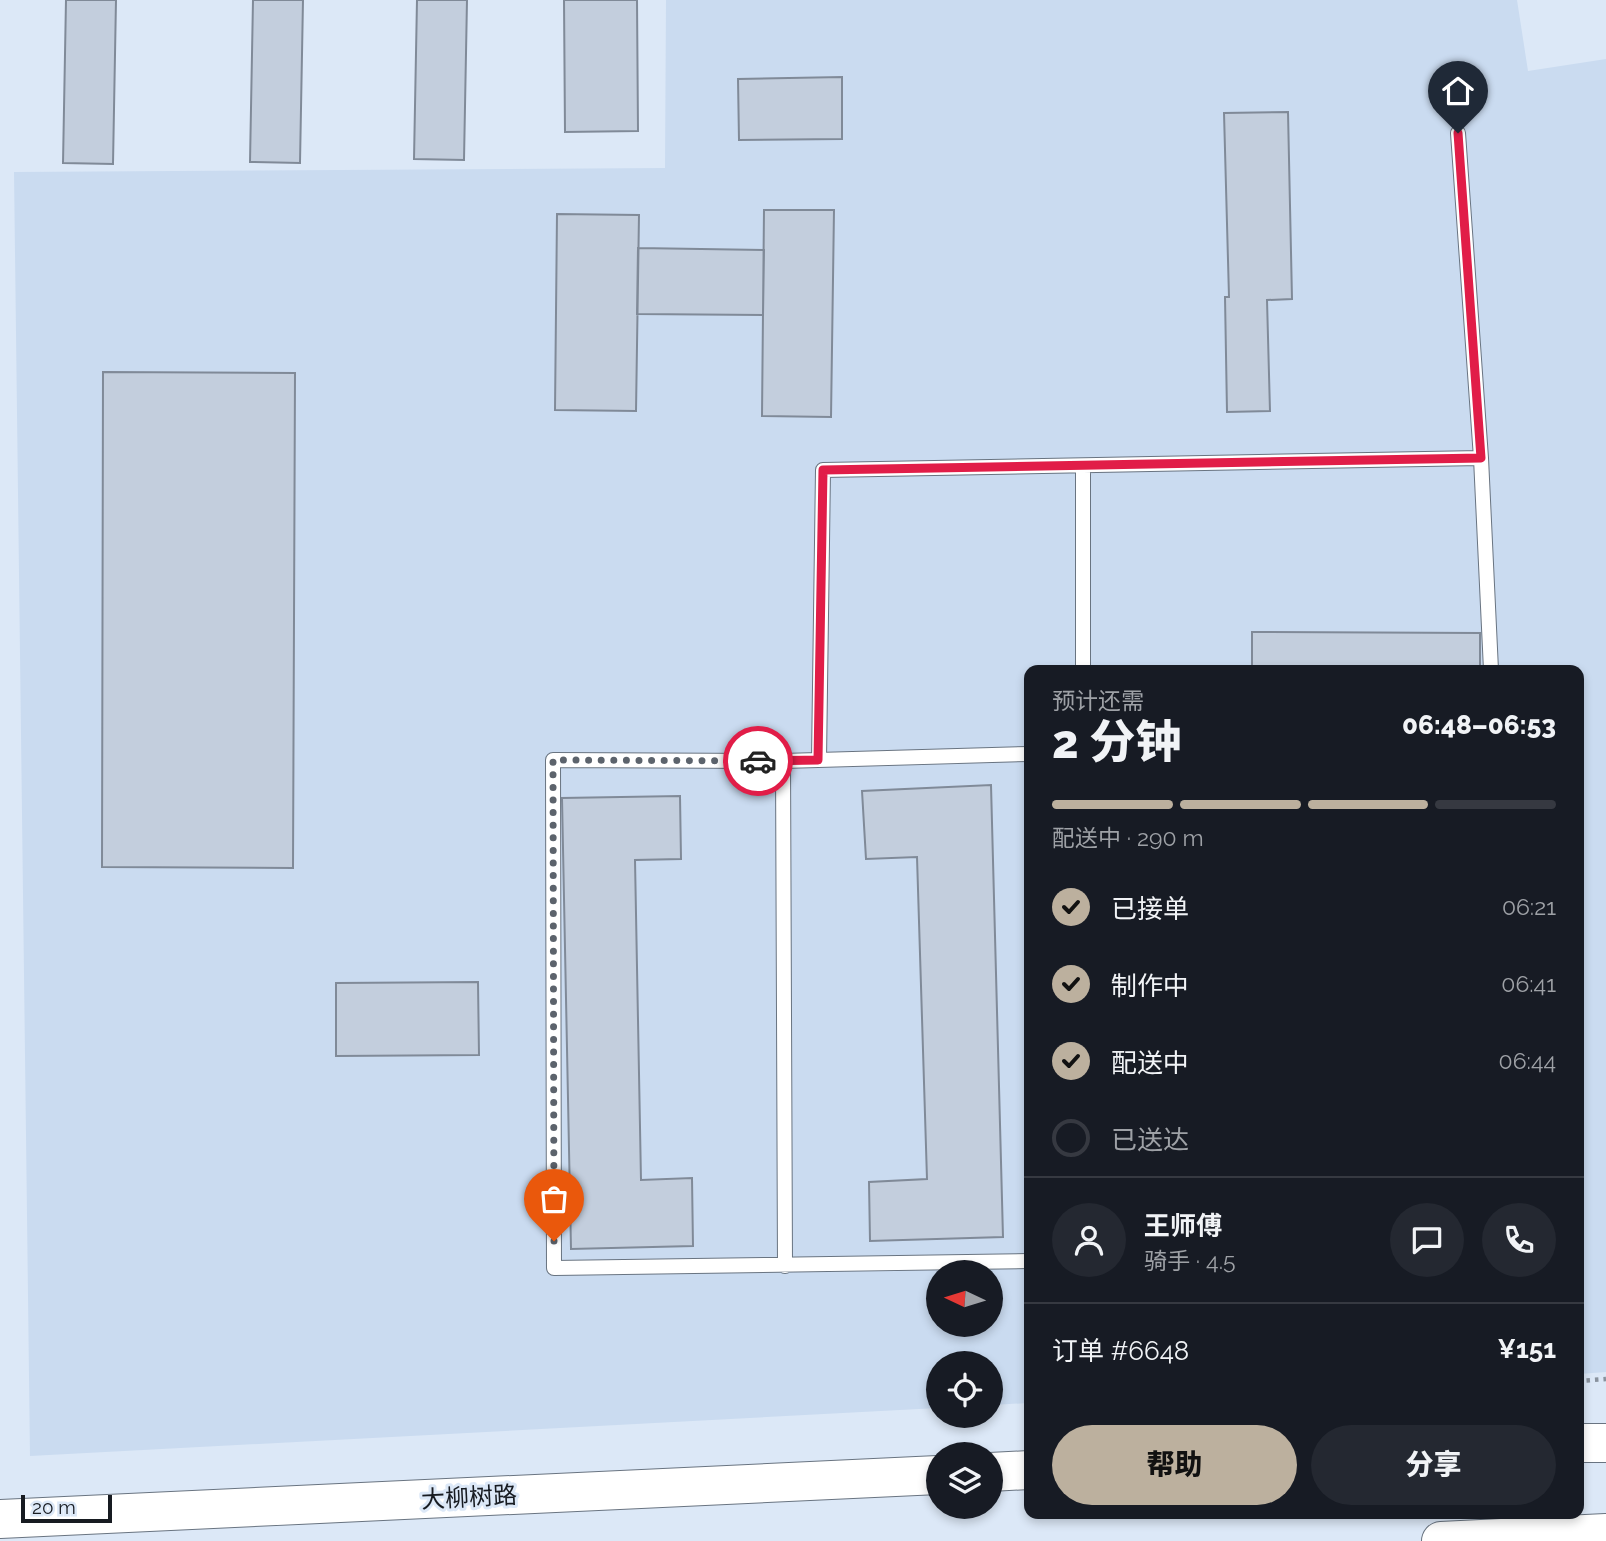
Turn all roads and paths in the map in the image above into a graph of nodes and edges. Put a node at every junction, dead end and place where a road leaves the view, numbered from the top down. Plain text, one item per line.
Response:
1 (1458, 133) dead end
2 (1481, 458) junction
3 (1083, 467) junction
4 (1083, 665) edge
5 (1491, 665) edge
6 (1024, 754) edge
7 (818, 760) junction
8 (783, 761) junction
9 (1024, 1261) edge
10 (785, 1265) junction
11 (1606, 1379) edge
12 (1584, 1381) edge
13 (1584, 1443) edge
14 (1606, 1443) edge
15 (1024, 1470) edge
16 (1003, 1471) edge
17 (926, 1476) edge
18 (0, 1519) edge
19 (1606, 1533) edge
20 (1441, 1541) edge

1 - 2 lane
2 - 3 lane
2 - 5 lane
3 - 4 lane
3 - 7 lane
6 - 7 lane
7 - 8 lane
8 - 10 lane
8 - 10 lane
9 - 10 lane
11 - 12 path
13 - 14 main road
15 - 16 main road
17 - 18 main road, 大柳树路
19 - 20 main road

